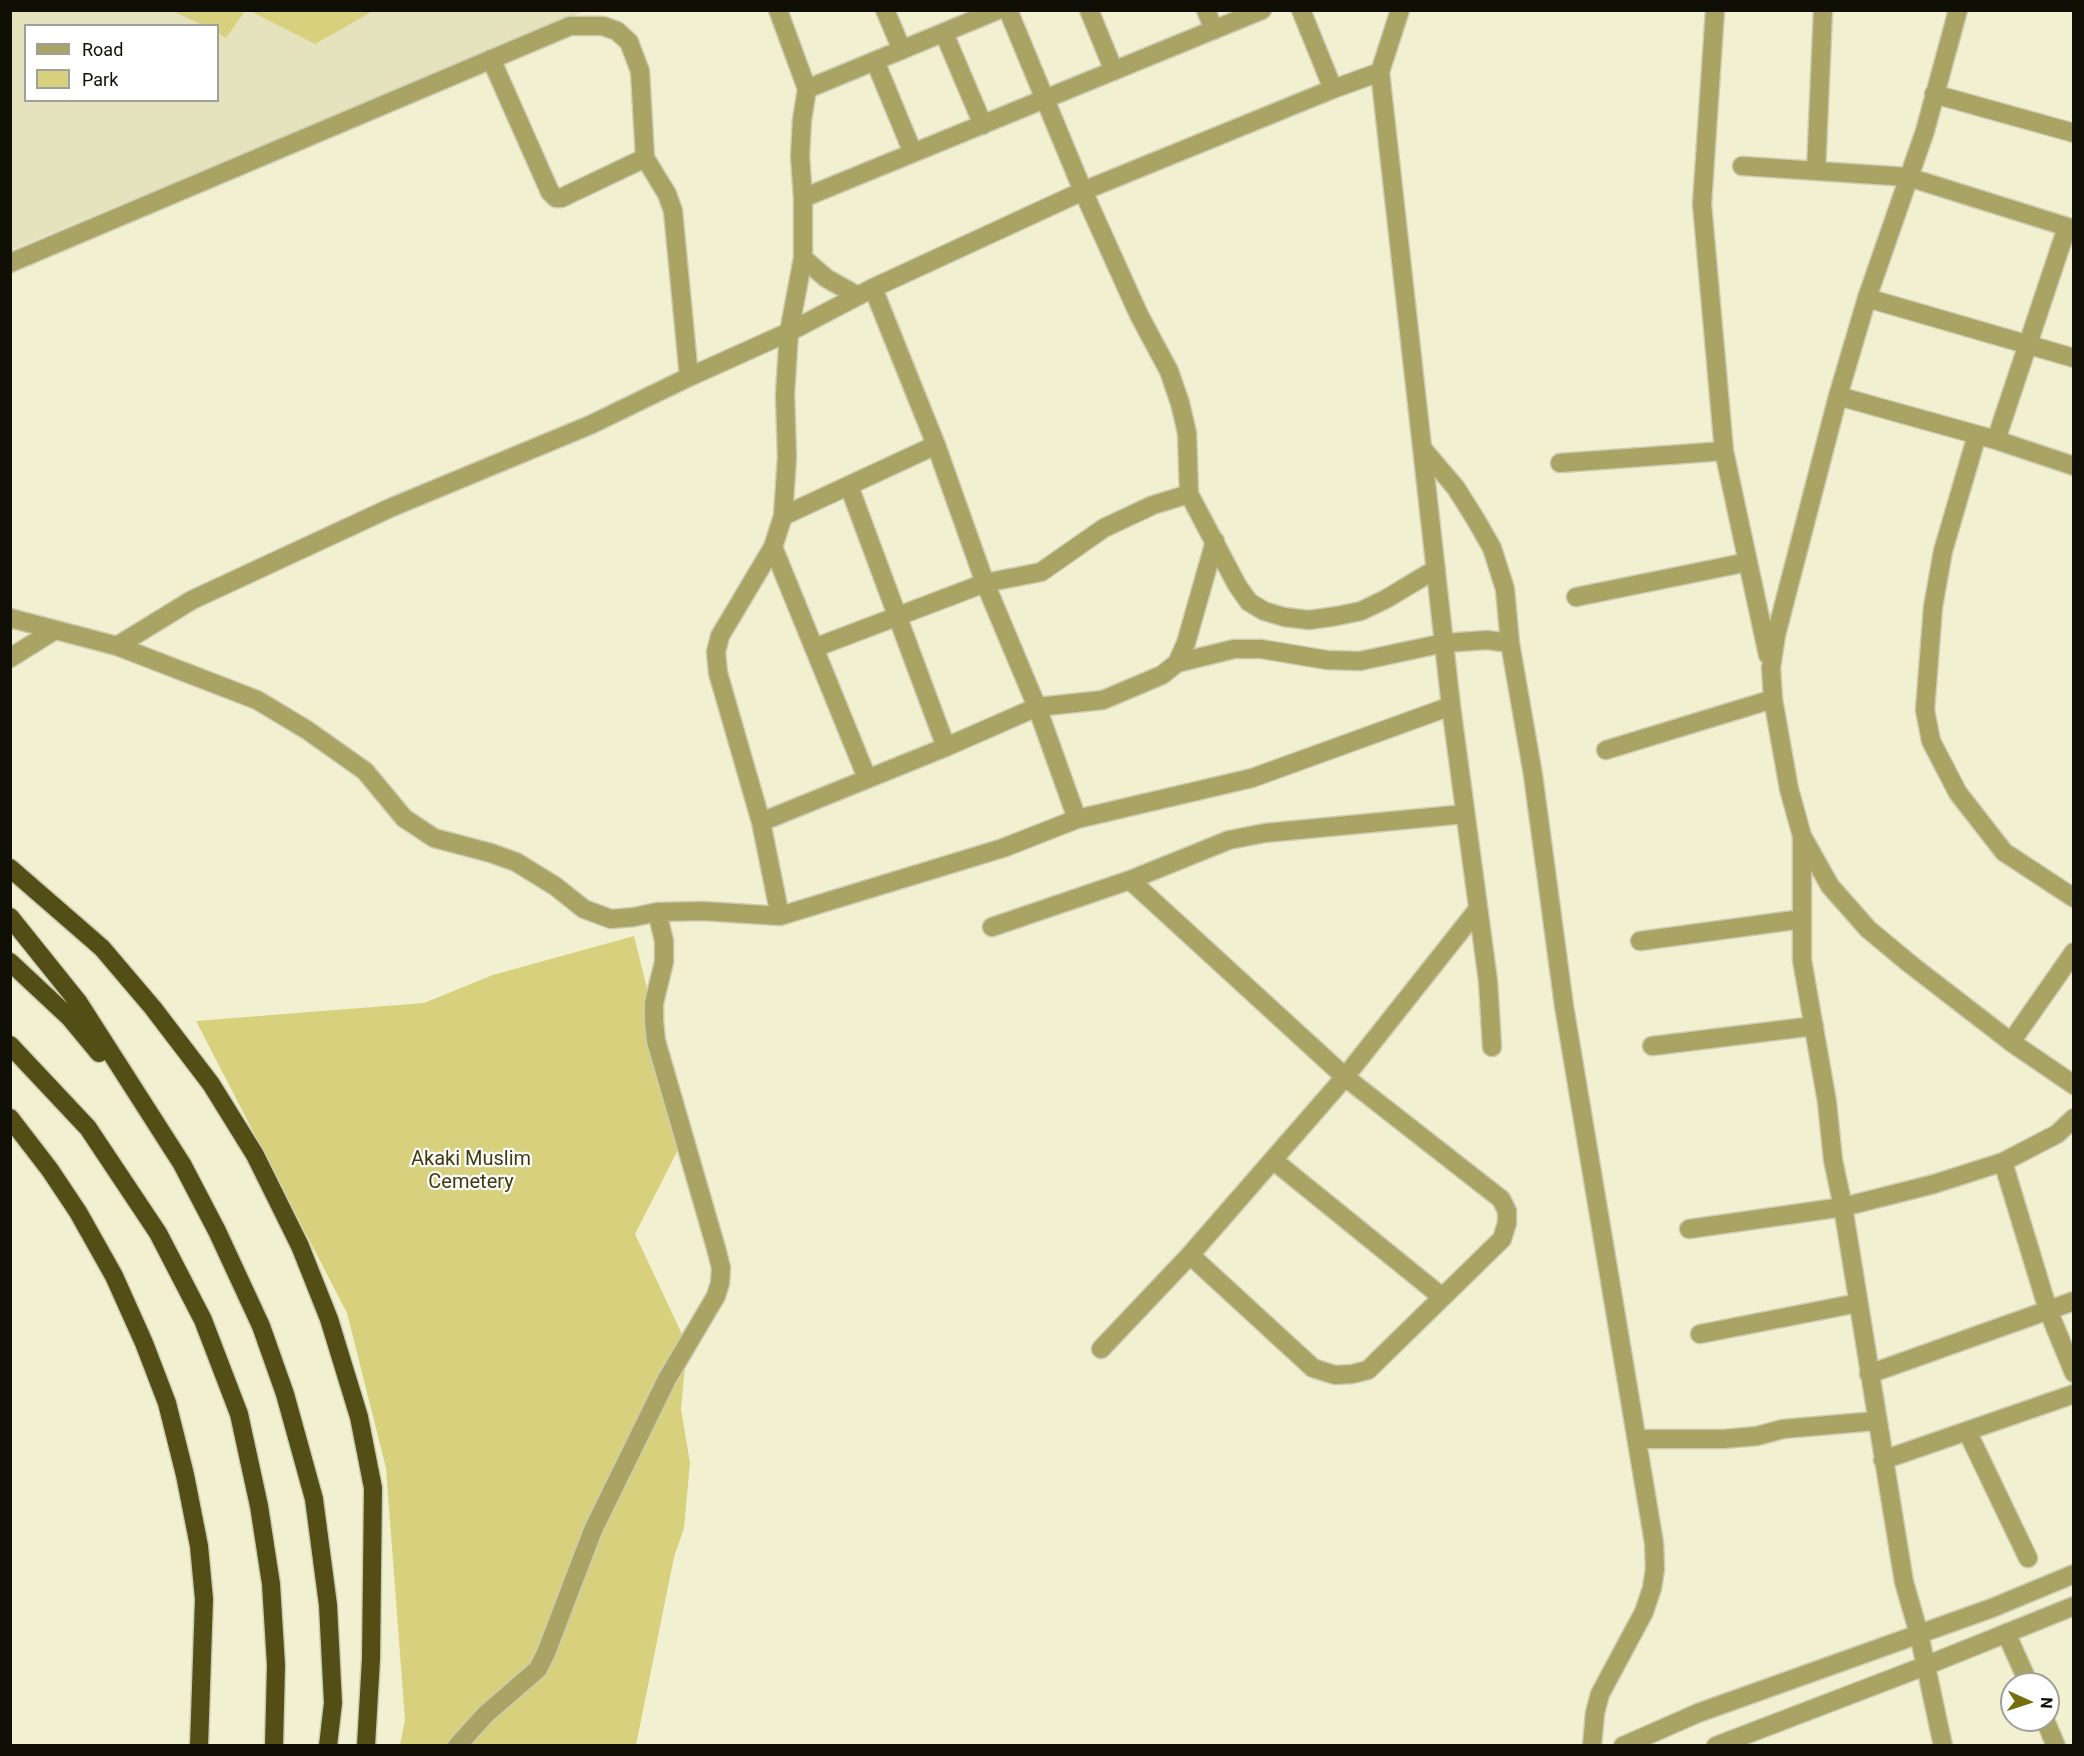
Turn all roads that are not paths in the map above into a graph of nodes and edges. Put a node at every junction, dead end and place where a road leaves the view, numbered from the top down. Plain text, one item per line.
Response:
1 (778, 10) edge
2 (885, 10) edge
3 (998, 10) edge
4 (1008, 10) edge
5 (1089, 10) edge
6 (1206, 10) edge
7 (1262, 10) edge
8 (1301, 10) edge
9 (1400, 10) edge
10 (1715, 10) edge
11 (1823, 10) edge
12 (1958, 10) edge
13 (1214, 30) junction
14 (944, 33) junction
15 (902, 50) junction
16 (491, 59) junction
17 (875, 61) junction
18 (1114, 71) junction
19 (1380, 72) junction
20 (807, 89) junction
21 (1333, 89) junction
22 (1934, 94) junction
23 (1045, 99) junction
24 (983, 125) junction
25 (2073, 133) edge
26 (913, 153) junction
27 (645, 158) junction
28 (1742, 166) dead end
29 (1816, 171) junction
30 (1908, 177) junction
31 (1083, 191) junction
32 (803, 198) junction
33 (2070, 228) edge
34 (803, 258) junction
35 (10, 263) edge
36 (865, 292) junction
37 (1867, 298) junction
38 (789, 332) junction
39 (2028, 344) junction
40 (2073, 358) edge
41 (689, 377) junction
42 (1838, 396) junction
43 (1977, 435) junction
44 (1996, 440) junction
45 (936, 445) junction
46 (1422, 448) junction
47 (1724, 451) junction
48 (1560, 463) dead end
49 (2073, 466) edge
50 (849, 486) junction
51 (1190, 494) junction
52 (783, 516) junction
53 (1215, 541) junction
54 (773, 547) junction
55 (1748, 562) junction
56 (1436, 569) junction
57 (985, 583) junction
58 (1576, 597) dead end
59 (897, 616) junction
60 (10, 618) edge
61 (55, 630) junction
62 (1444, 643) junction
63 (1510, 643) junction
64 (117, 646) junction
65 (814, 648) junction
66 (10, 658) edge
67 (1177, 663) junction
68 (1771, 668) junction
69 (1773, 699) junction
70 (1451, 706) junction
71 (1037, 707) junction
72 (946, 747) junction
73 (1606, 750) dead end
74 (867, 778) junction
75 (1465, 814) junction
76 (1077, 819) junction
77 (761, 822) junction
78 (1802, 836) junction
79 (10, 868) edge
80 (1130, 880) junction
81 (2073, 898) edge
82 (1478, 909) junction
83 (657, 912) junction
84 (780, 916) junction
85 (10, 917) edge
86 (1802, 919) junction
87 (992, 927) dead end
88 (1640, 942) dead end
89 (2073, 952) edge
90 (10, 962) edge
91 (1814, 1026) junction
92 (2011, 1042) junction
93 (10, 1046) edge
94 (1652, 1046) dead end
95 (1492, 1047) dead end
96 (1345, 1077) junction
97 (2073, 1085) edge
98 (152, 1117) junction
99 (10, 1118) edge
100 (2073, 1118) edge
101 (1273, 1160) junction
102 (2003, 1162) junction
103 (1843, 1207) junction
104 (1689, 1229) dead end
105 (1190, 1255) junction
106 (1442, 1297) junction
107 (2073, 1301) edge
108 (1858, 1303) junction
109 (2048, 1310) junction
110 (1700, 1334) dead end
111 (1101, 1349) dead end
112 (2073, 1373) edge
113 (1869, 1374) junction
114 (2073, 1394) edge
115 (1876, 1421) junction
116 (1967, 1431) junction
117 (1637, 1440) junction
118 (1883, 1460) junction
119 (2028, 1558) dead end
120 (2073, 1574) edge
121 (2073, 1606) edge
122 (2006, 1633) junction
123 (1919, 1634) junction
124 (1925, 1666) junction
125 (2024, 1672) edge
126 (2050, 1732) edge
127 (1736, 1742) edge
128 (199, 1746) edge
129 (274, 1746) edge
130 (328, 1746) edge
131 (366, 1746) edge
132 (457, 1746) edge
133 (1592, 1746) edge
134 (1623, 1746) edge
135 (1716, 1746) edge
136 (1943, 1746) edge
137 (2056, 1746) edge

1 - 20 street
2 - 15 street
3 - 14 street
4 - 23 street
5 - 18 street
6 - 13 street
7 - 13 street
8 - 21 street
9 - 19 street
10 - 47 street
11 - 29 street
12 - 22 street
13 - 18 street
14 - 15 street
14 - 24 street
15 - 17 street
16 - 27 street
16 - 27 street
16 - 35 street
17 - 20 street
17 - 26 street
18 - 23 street
19 - 21 street
19 - 46 street
20 - 32 street
21 - 31 street
22 - 25 street
22 - 30 street
23 - 24 street
23 - 31 street
24 - 26 street
26 - 32 street
27 - 41 street
28 - 29 street
29 - 30 street
30 - 33 street
30 - 37 street
31 - 36 street
31 - 51 street
32 - 34 street
33 - 39 street
34 - 36 street
34 - 38 street
36 - 38 street
36 - 45 street
37 - 39 street
37 - 42 street
38 - 41 street
38 - 52 street
39 - 40 street
39 - 44 street
41 - 64 street
42 - 43 street
42 - 68 street
43 - 44 street
43 - 81 street
44 - 49 street
45 - 50 street
45 - 57 street
46 - 56 street
46 - 63 street
47 - 48 street
47 - 55 street
50 - 52 street
50 - 59 street
51 - 53 street
51 - 57 street
52 - 54 street
53 - 56 street
53 - 67 street
54 - 65 street
54 - 77 street
55 - 58 street
55 - 68 street
56 - 62 street
57 - 59 street
57 - 71 street
59 - 65 street
59 - 72 street
60 - 61 street
61 - 64 street
61 - 66 street
62 - 63 street
62 - 67 street
62 - 70 street
63 - 117 street
64 - 83 street
65 - 74 street
67 - 71 street
68 - 69 street
69 - 73 street
69 - 78 street
70 - 75 street
70 - 76 street
71 - 72 street
71 - 76 street
72 - 74 street
74 - 77 street
75 - 80 street
75 - 82 street
76 - 84 street
77 - 84 street
78 - 86 street
78 - 92 street
79 - 131 highway
80 - 87 street
80 - 96 street
82 - 95 street
82 - 96 street
83 - 84 street
83 - 132 street
85 - 98 highway
86 - 88 street
86 - 91 street
89 - 92 street
90 - 98 highway
91 - 94 street
91 - 103 street
92 - 97 street
93 - 129 highway
96 - 101 street
96 - 106 street
98 - 130 highway
99 - 128 highway
100 - 102 street
101 - 105 street
101 - 106 street
102 - 103 street
102 - 109 street
103 - 104 street
103 - 108 street
105 - 106 street
105 - 111 street
107 - 109 street
108 - 110 street
108 - 113 street
109 - 112 street
109 - 113 street
113 - 115 street
114 - 116 street
115 - 117 street
115 - 118 street
116 - 118 street
116 - 119 street
117 - 133 street
118 - 123 street
120 - 123 street
121 - 122 street
122 - 124 street
122 - 125 street
123 - 124 street
123 - 134 street
124 - 127 street
124 - 136 street
126 - 137 street
127 - 135 street

